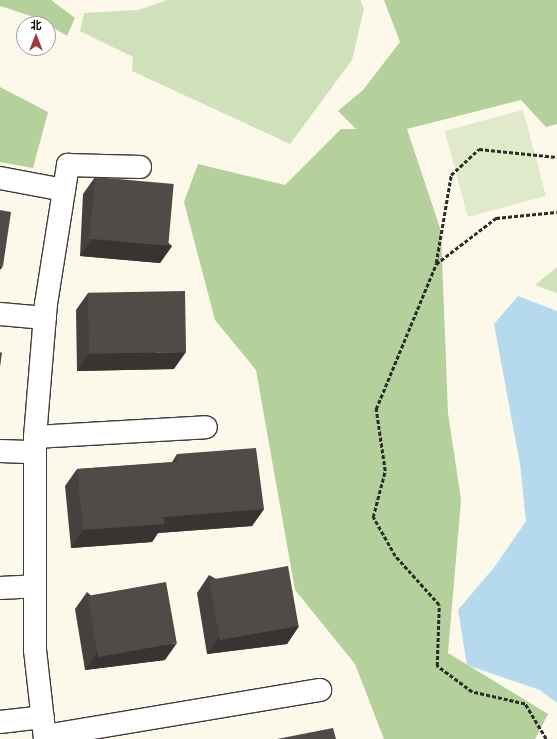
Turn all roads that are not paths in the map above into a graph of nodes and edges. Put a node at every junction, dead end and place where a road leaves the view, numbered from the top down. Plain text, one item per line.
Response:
1 (140, 167) dead end
2 (0, 178) edge
3 (64, 190) junction
4 (0, 314) edge
5 (45, 318) junction
6 (206, 427) dead end
7 (35, 445) junction
8 (0, 451) edge
9 (35, 586) junction
10 (0, 588) edge
11 (320, 690) dead end
12 (0, 722) edge
13 (44, 731) edge

1 - 3 street
2 - 3 street
3 - 5 street
4 - 5 street
5 - 7 street
6 - 7 street
7 - 8 street
7 - 9 street
9 - 10 street
9 - 13 street
11 - 13 street
12 - 13 street

